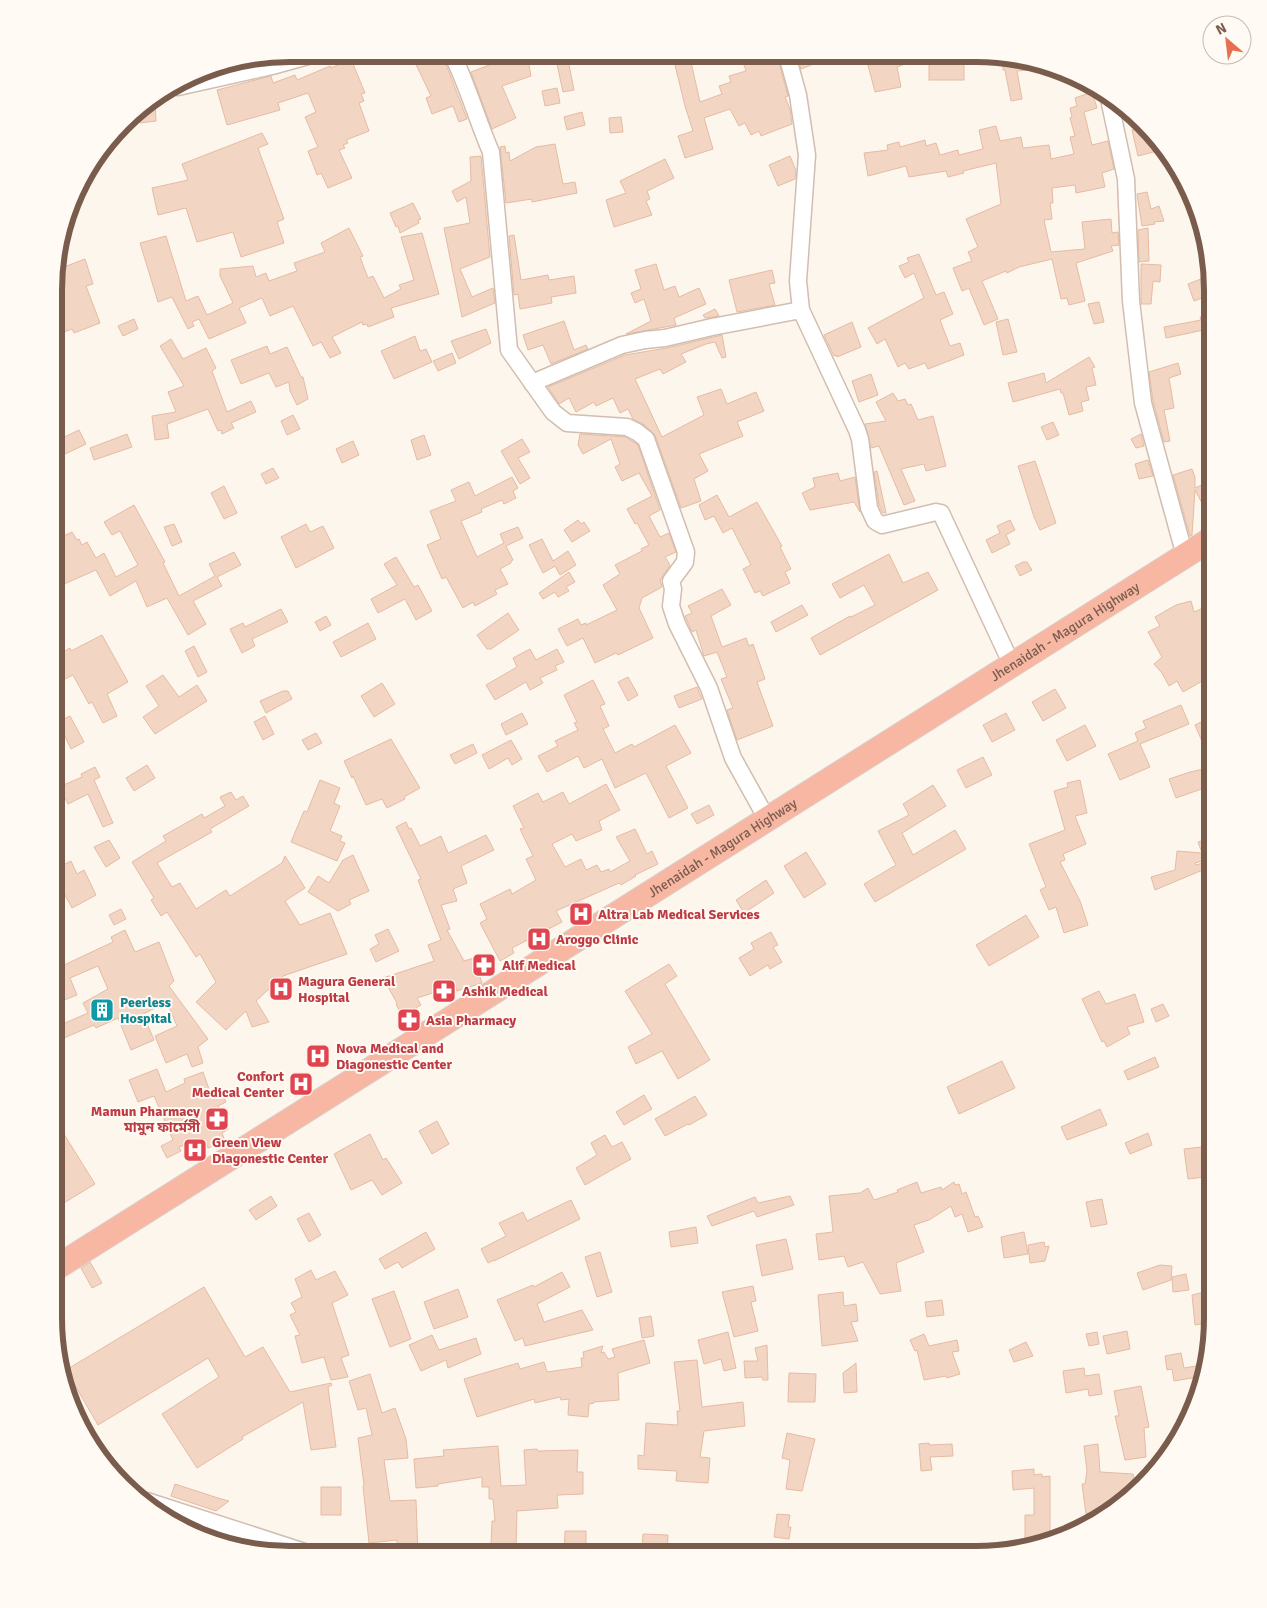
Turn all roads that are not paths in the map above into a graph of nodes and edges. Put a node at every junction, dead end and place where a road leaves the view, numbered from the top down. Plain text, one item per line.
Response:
1 (285, 62) edge
2 (456, 62) edge
3 (789, 62) edge
4 (222, 73) edge
5 (1111, 107) edge
6 (802, 310) junction
7 (532, 383) junction
8 (1204, 544) edge
9 (1185, 556) junction
10 (1012, 665) junction
11 (767, 819) junction
12 (62, 1264) edge
13 (163, 1506) edge
14 (285, 1546) edge

1 - 4 street
2 - 7 street
3 - 6 street
5 - 9 street
6 - 7 street
6 - 10 street
7 - 11 street
8 - 9 highway, Jhenaidah - Magura Highway
9 - 10 highway, Jhenaidah - Magura Highway
10 - 11 highway, Jhenaidah - Magura Highway
11 - 12 highway, Jhenaidah - Magura Highway
13 - 14 street

